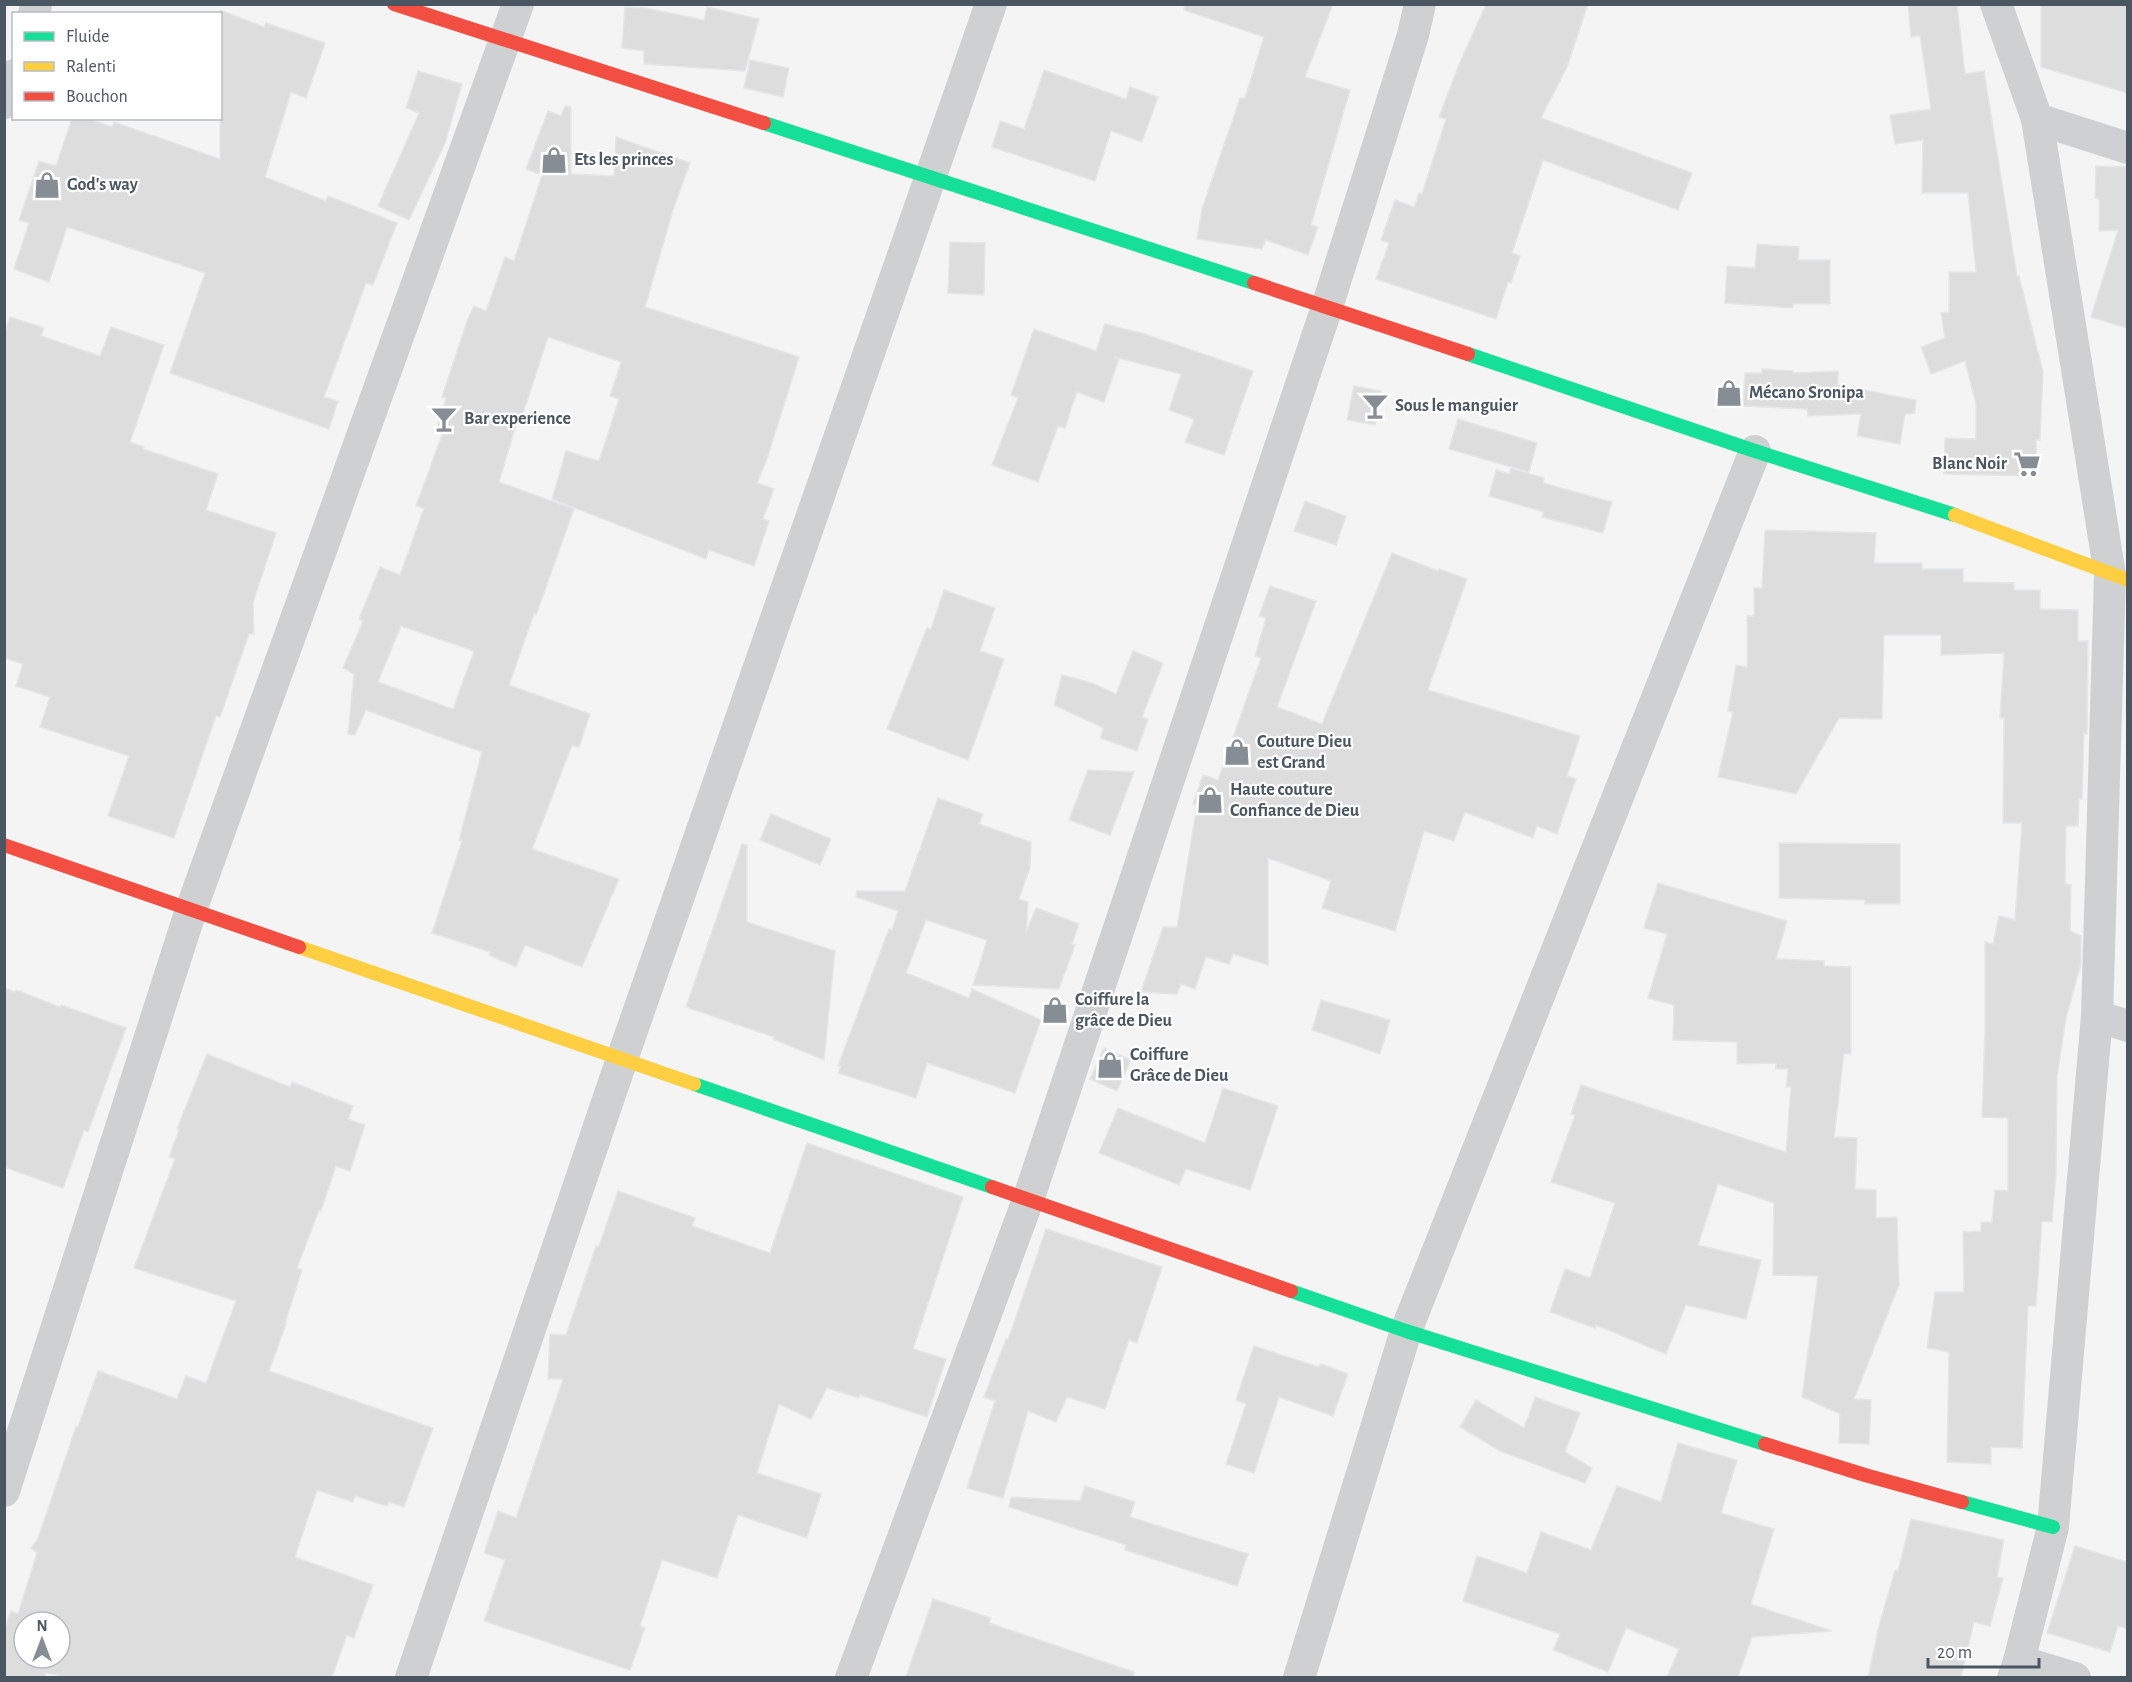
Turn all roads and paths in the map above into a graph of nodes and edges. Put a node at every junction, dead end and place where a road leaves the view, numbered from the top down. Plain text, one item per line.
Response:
1 (394, 4) edge
2 (518, 4) edge
3 (991, 4) edge
4 (1420, 4) edge
5 (1996, 4) edge
6 (506, 39) junction
7 (12, 81) edge
8 (4, 103) edge
9 (2037, 119) junction
10 (2127, 148) edge
11 (930, 178) junction
12 (1327, 308) junction
13 (1755, 450) junction
14 (2119, 577) edge
15 (4, 845) edge
16 (191, 910) junction
17 (2097, 1016) junction
18 (2127, 1026) edge
19 (622, 1059) junction
20 (1028, 1200) junction
21 (1406, 1331) junction
22 (4, 1491) edge
23 (2053, 1527) junction
24 (2016, 1669) edge
25 (411, 1677) edge
26 (851, 1677) edge
27 (1299, 1677) edge
28 (2075, 1677) edge

1 - 6 street
2 - 6 street
3 - 11 street
4 - 12 street
5 - 9 street
6 - 11 street
6 - 16 street
7 - 8 street
9 - 10 street
9 - 14 street
11 - 12 street
11 - 19 street
12 - 13 street
12 - 20 street
13 - 14 street
13 - 21 street
14 - 17 street
15 - 16 street
16 - 19 street
16 - 22 street
17 - 18 street
17 - 23 street
19 - 20 street
19 - 25 street
20 - 21 street
20 - 26 street
21 - 23 street
21 - 27 street
23 - 24 street
24 - 28 street

